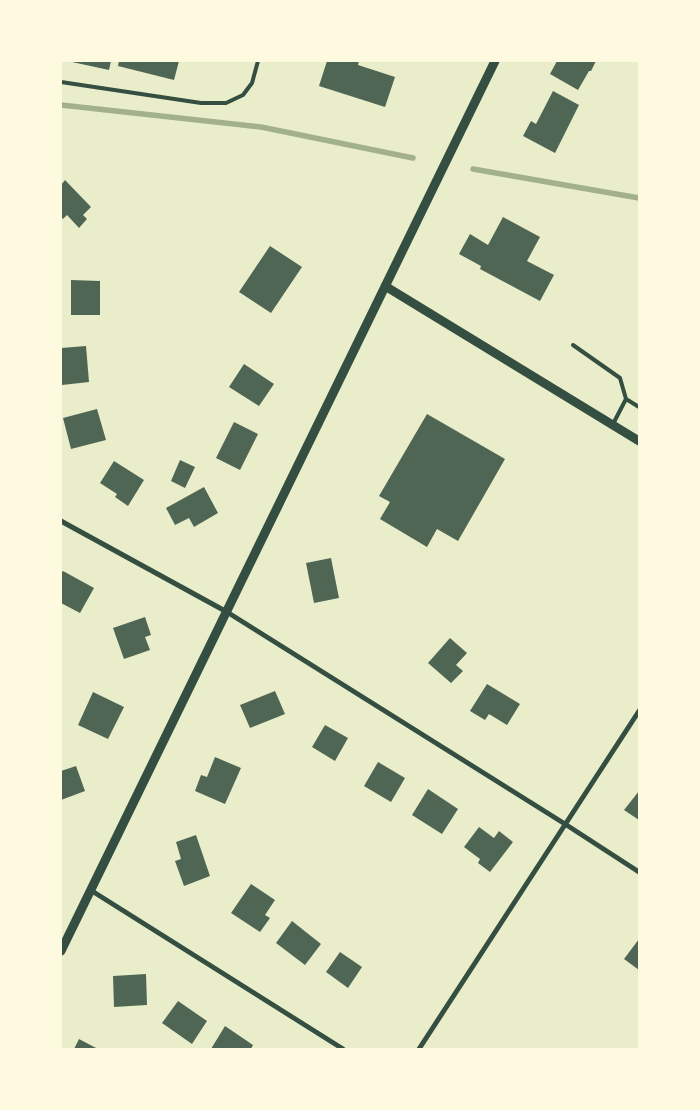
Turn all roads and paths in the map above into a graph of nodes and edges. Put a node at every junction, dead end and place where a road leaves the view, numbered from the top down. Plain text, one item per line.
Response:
1 (258, 61) edge
2 (495, 61) edge
3 (61, 82) edge
4 (385, 286) junction
5 (574, 345) dead end
6 (626, 399) junction
7 (639, 406) edge
8 (613, 424) junction
9 (639, 441) edge
10 (61, 521) edge
11 (227, 612) junction
12 (639, 711) edge
13 (565, 824) junction
14 (639, 872) edge
15 (92, 890) junction
16 (61, 952) edge
17 (342, 1049) edge
18 (419, 1049) edge

1 - 3 lane
2 - 4 street
4 - 8 street
4 - 11 street
5 - 6 lane
6 - 7 lane
6 - 8 lane
8 - 9 street
10 - 11 street
11 - 13 street
11 - 15 street
12 - 13 street
13 - 14 street
13 - 18 street
15 - 16 street
15 - 17 street

